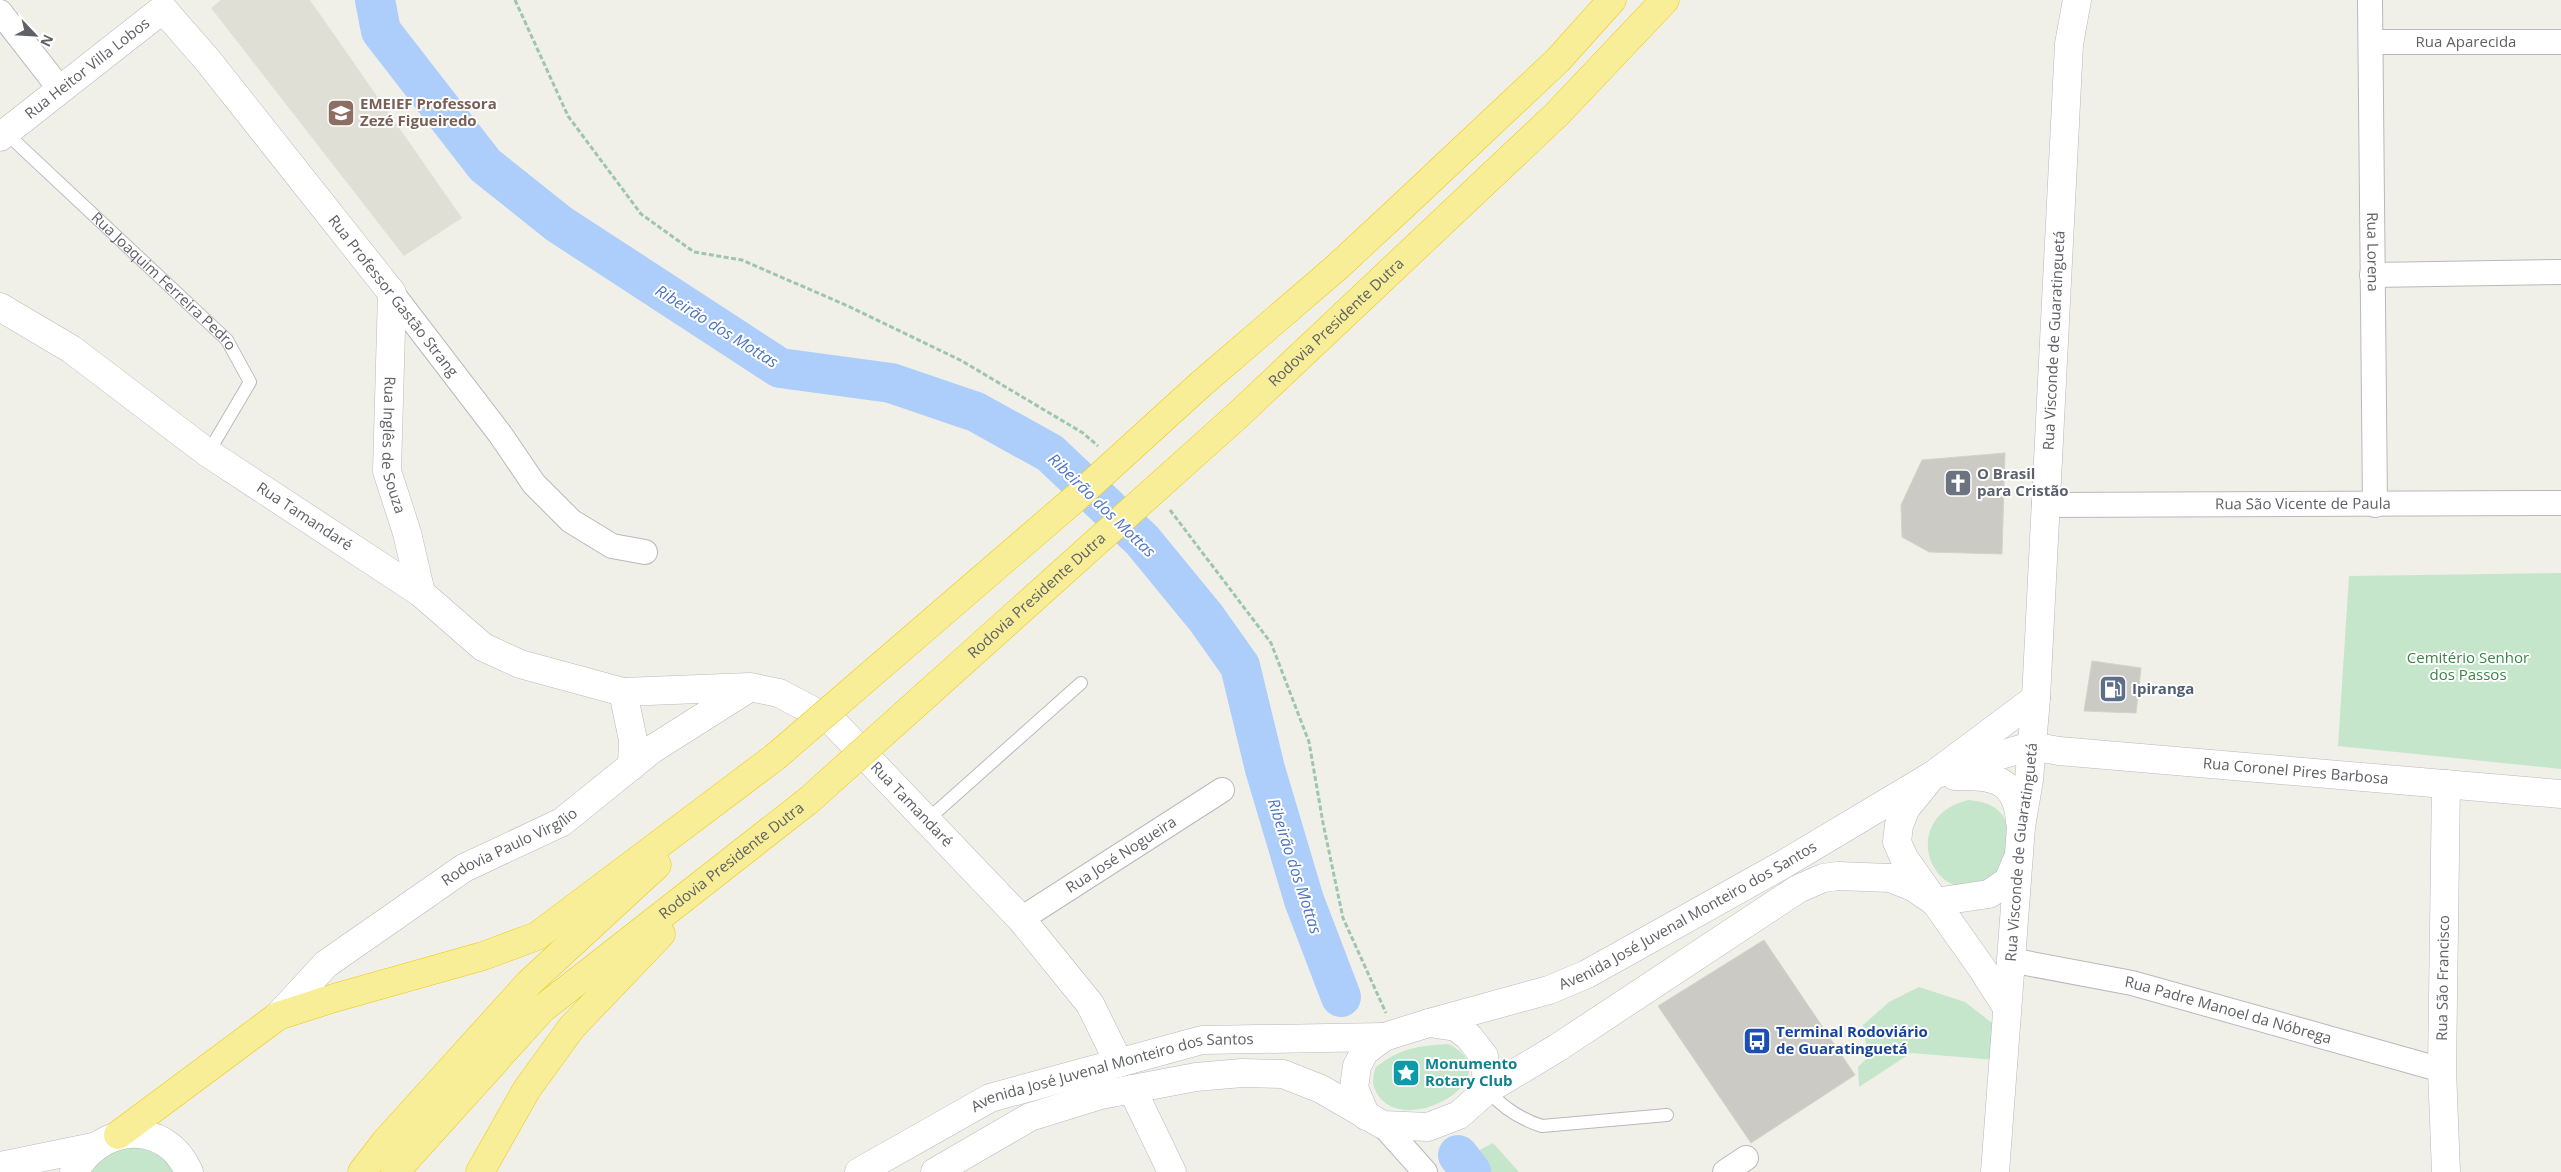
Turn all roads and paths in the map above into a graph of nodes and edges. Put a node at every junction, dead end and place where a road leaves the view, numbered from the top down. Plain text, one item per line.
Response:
1 (515, 0) edge
2 (1612, 0) edge
3 (1665, 0) edge
4 (2064, 0) edge
5 (2077, 0) edge
6 (2370, 0) edge
7 (168, 4) edge
8 (0, 12) edge
9 (2371, 42) junction
10 (2561, 42) edge
11 (2068, 44) junction
12 (60, 89) junction
13 (2, 134) edge
14 (2561, 272) edge
15 (2372, 275) junction
16 (392, 293) junction
17 (0, 307) edge
18 (208, 452) junction
19 (1104, 452) dead end
20 (2561, 503) edge
21 (2044, 505) junction
22 (2375, 505) junction
23 (1168, 508) dead end
24 (644, 552) dead end
25 (421, 593) junction
26 (1080, 683) dead end
27 (750, 687) junction
28 (623, 692) junction
29 (2036, 698) junction
30 (2031, 746) junction
31 (774, 757) junction
32 (632, 766) junction
33 (1933, 775) junction
34 (2446, 784) junction
35 (1222, 790) dead end
36 (2561, 794) edge
37 (808, 800) junction
38 (926, 820) junction
39 (2020, 827) junction
40 (2018, 855) junction
41 (1935, 902) junction
42 (1021, 919) junction
43 (2010, 960) junction
44 (2006, 1006) junction
45 (278, 1016) junction
46 (1429, 1023) junction
47 (1390, 1035) junction
48 (1119, 1063) junction
49 (2442, 1070) junction
50 (1132, 1089) junction
51 (1487, 1090) junction
52 (1667, 1115) dead end
53 (1374, 1120) junction
54 (118, 1135) junction
55 (94, 1147) junction
56 (1746, 1158) dead end
57 (0, 1166) edge
58 (74, 1172) edge
59 (190, 1172) edge
60 (362, 1172) edge
61 (395, 1172) edge
62 (480, 1172) edge
63 (859, 1172) edge
64 (935, 1172) edge
65 (1172, 1172) edge
66 (1425, 1172) edge
67 (1725, 1172) edge
68 (1995, 1172) edge
69 (2446, 1172) edge

1 - 19 path
2 - 31 highway, bridge
3 - 37 highway, Rodovia Presidente Dutra, bridge
4 - 11 main road, Rua Visconde de Guaratinguetá
5 - 11 main road, Rua Visconde de Guaratinguetá
6 - 9 street, Rua Lorena
7 - 12 main road, Rua Heitor Villa Lobos
7 - 16 main road, Rua Professor Gastão Strang
8 - 12 street
9 - 10 street, Rua Aparecida
9 - 15 street, Rua Lorena
11 - 21 main road, Rua Visconde de Guaratinguetá
12 - 13 main road, Rua Heitor Villa Lobos
13 - 18 lane, Rua Joaquim Ferreira Pedro
14 - 15 street
15 - 22 street, Rua Lorena
16 - 24 street, Rua Professor Gastão Strang
16 - 25 main road, Rua Inglês de Souza
17 - 18 main road, Rua Tamandaré
18 - 25 main road, Rua Tamandaré
20 - 22 street, Rua São Vicente de Paula
21 - 22 street, Rua São Vicente de Paula
21 - 29 main road, Rua Visconde de Guaratinguetá
23 - 47 path
25 - 28 main road, Rua Tamandaré
26 - 38 lane
27 - 28 main road, Rua Tamandaré
27 - 32 main road, Rodovia Paulo Virgílio
27 - 38 main road, Rua Tamandaré
28 - 32 main road
29 - 30 main road, Rua Visconde de Guaratinguetá
29 - 33 main road
30 - 33 main road
30 - 34 main road, Rua Coronel Pires Barbosa
30 - 39 main road, Rua Visconde de Guaratinguetá
31 - 45 highway
31 - 60 highway
32 - 45 main road, Rodovia Paulo Virgílio
33 - 39 main road
33 - 41 main road
33 - 46 main road, Avenida José Juvenal Monteiro dos Santos
34 - 36 main road, Rua Coronel Pires Barbosa
34 - 49 main road, Rua São Francisco
35 - 42 street, Rua José Nogueira
37 - 61 highway, Rodovia Presidente Dutra
37 - 62 highway
38 - 42 main road, Rua Tamandaré
39 - 40 main road, Rua Visconde de Guaratinguetá
40 - 41 main road
40 - 43 main road, Rua Visconde de Guaratinguetá
41 - 44 main road, Rua Visconde de Guaratinguetá
41 - 51 main road, Avenida José Juvenal Monteiro dos Santos
42 - 48 main road, Rua Tamandaré
43 - 44 main road, Rua Visconde de Guaratinguetá
43 - 49 street, Rua Padre Manoel da Nóbrega
44 - 68 main road, Rua Visconde de Guaratinguetá
45 - 54 highway
46 - 47 main road
46 - 51 main road
47 - 48 main road, Avenida José Juvenal Monteiro dos Santos
47 - 53 main road
48 - 63 main road, Avenida José Juvenal Monteiro dos Santos
49 - 69 main road, Rua São Francisco
50 - 53 main road, Avenida José Juvenal Monteiro dos Santos
50 - 64 main road, Avenida José Juvenal Monteiro dos Santos
50 - 65 main road
51 - 52 lane
51 - 53 main road
53 - 66 street
54 - 55 main road
54 - 59 main road
55 - 57 main road
55 - 58 main road
56 - 67 street

